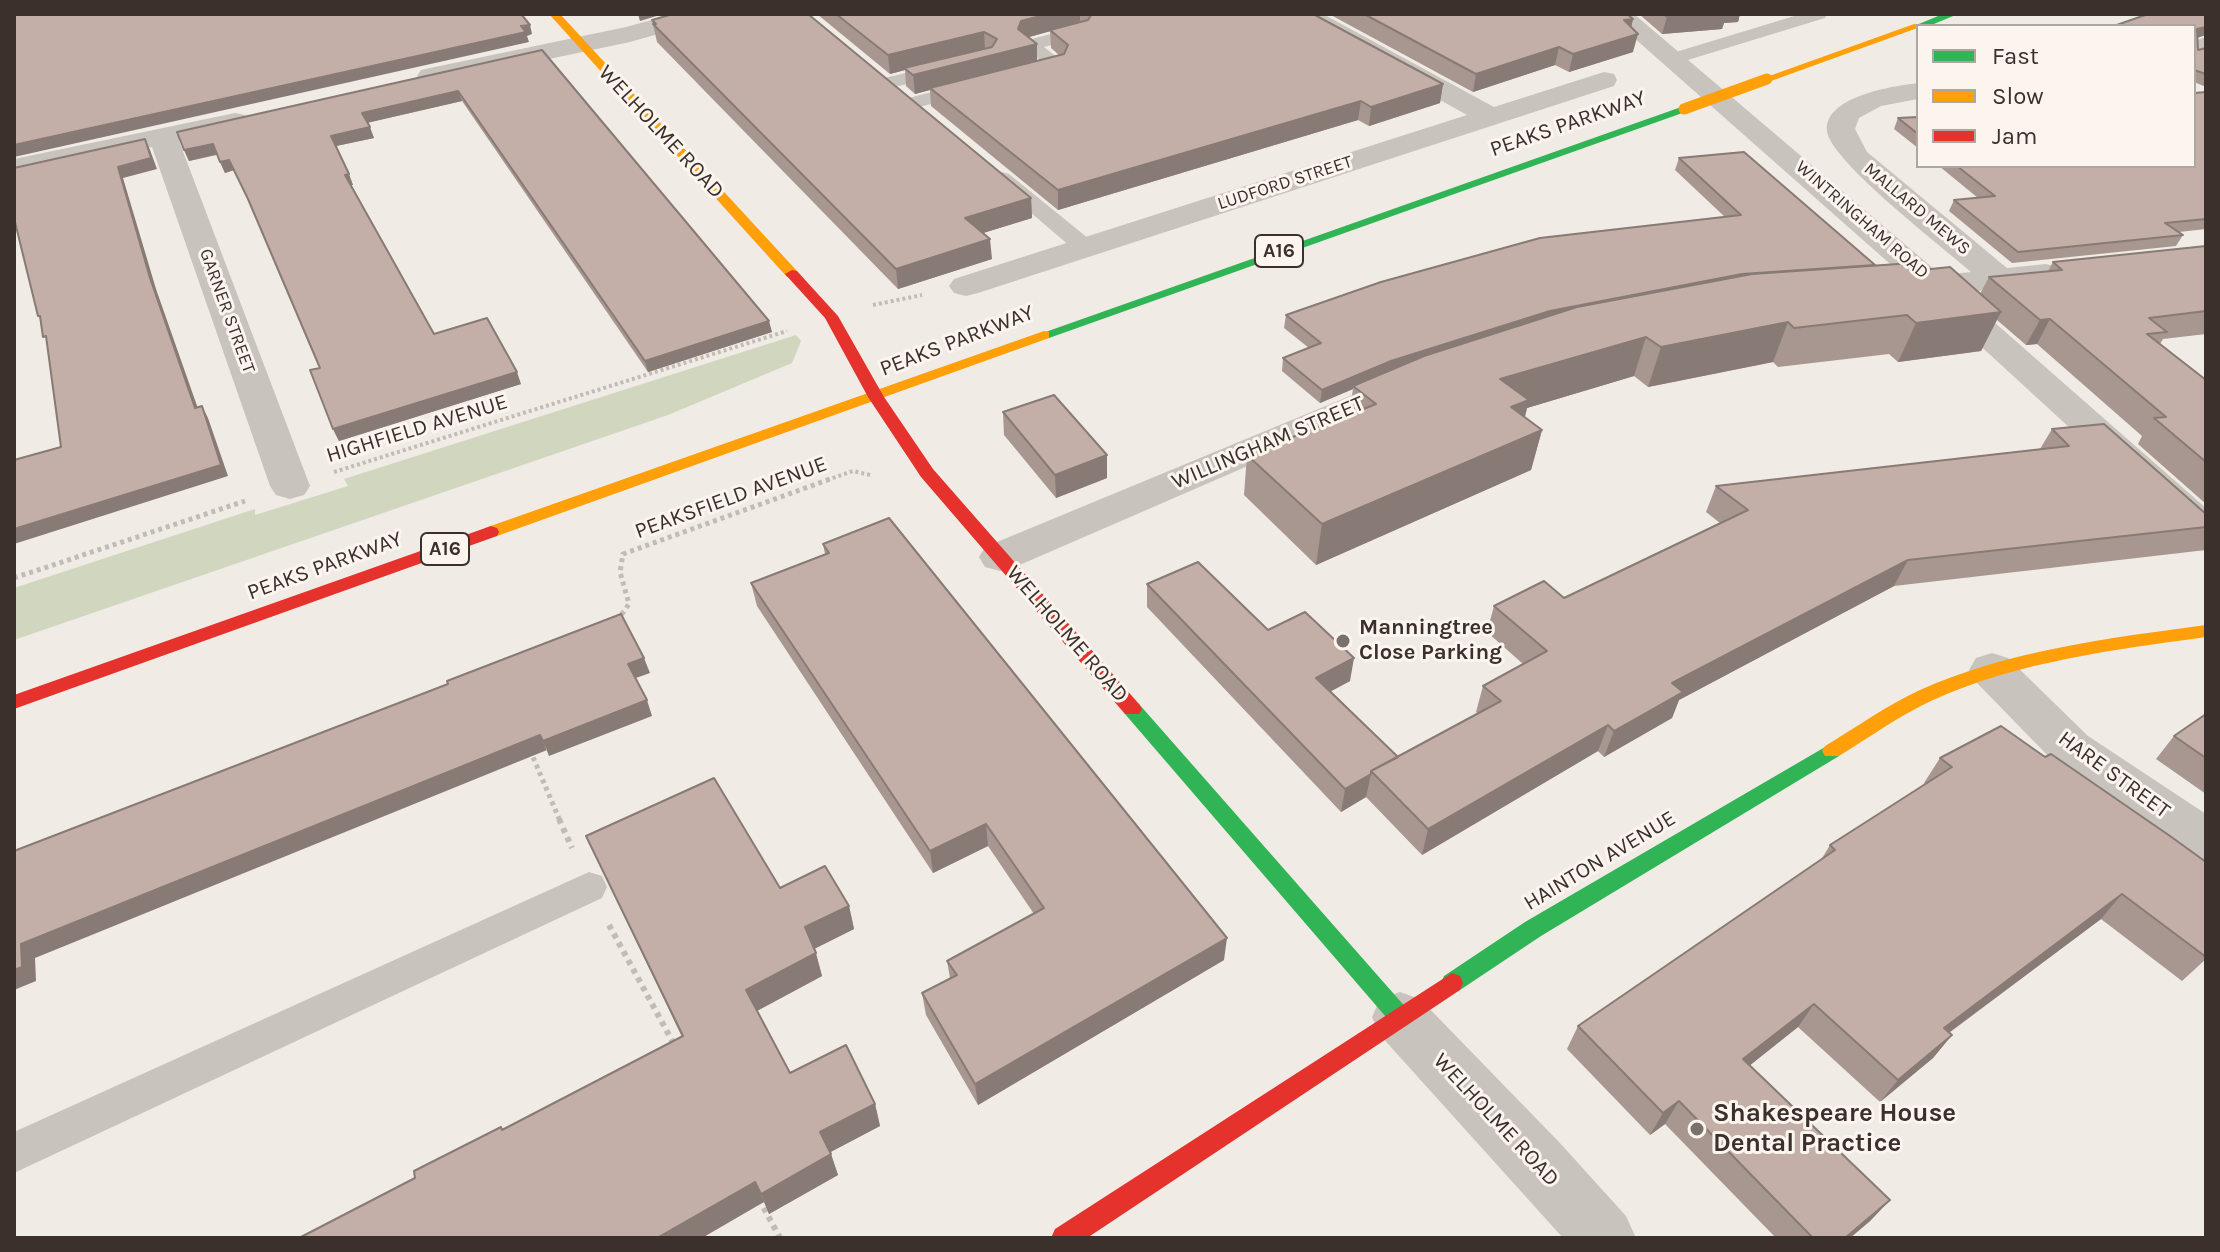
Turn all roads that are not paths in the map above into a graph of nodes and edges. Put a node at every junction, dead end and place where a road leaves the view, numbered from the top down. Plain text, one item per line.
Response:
1 (554, 14) edge
2 (702, 14) edge
3 (1304, 14) edge
4 (1619, 14) edge
5 (1819, 14) edge
6 (1953, 14) edge
7 (1924, 24) edge
8 (1916, 27) edge
9 (1081, 31) edge
10 (578, 43) junction
11 (1672, 59) junction
12 (958, 66) edge
13 (1014, 77) edge
14 (1604, 80) dead end
15 (409, 81) edge
16 (985, 84) edge
17 (1916, 91) edge
18 (912, 103) junction
19 (255, 116) edge
20 (928, 117) edge
21 (1492, 117) junction
22 (163, 137) junction
23 (989, 167) edge
24 (14, 168) edge
25 (1086, 248) junction
26 (2079, 270) edge
27 (2000, 279) junction
28 (1936, 285) junction
29 (966, 286) road end
30 (1874, 290) edge
31 (1430, 376) edge
32 (876, 397) junction
33 (290, 486) road end
34 (2206, 530) edge
35 (1000, 557) junction
36 (2206, 631) edge
37 (1992, 670) junction
38 (14, 702) edge
39 (2206, 840) edge
40 (589, 887) road end
41 (1400, 1017) junction
42 (14, 1153) edge
43 (1064, 1238) edge
44 (1604, 1238) edge

1 - 10 main road, WELHOLME ROAD
2 - 10 street
3 - 21 street
4 - 11 street, WINTRINGHAM ROAD
5 - 11 lane
6 - 7 main road, PEAKS PARKWAY / A16
8 - 32 main road, PEAKS PARKWAY / A16, bridge
9 - 13 lane
10 - 15 street
10 - 32 main road, WELHOLME ROAD
11 - 28 street, WINTRINGHAM ROAD
12 - 18 lane
14 - 21 street, LUDFORD STREET
16 - 18 lane
17 - 27 street, MALLARD MEWS
18 - 20 lane
19 - 22 street
21 - 25 street, LUDFORD STREET
22 - 24 street
22 - 33 street, GARNER STREET
23 - 25 lane
25 - 29 street, LUDFORD STREET
26 - 27 street
27 - 28 street
28 - 30 street
28 - 34 street, WINTRINGHAM ROAD
31 - 35 street, WILLINGHAM STREET
32 - 35 main road, WELHOLME ROAD
32 - 38 main road, PEAKS PARKWAY / A16
35 - 41 main road, WELHOLME ROAD
36 - 37 main road, HAINTON AVENUE
37 - 39 street, HARE STREET
37 - 41 main road, HAINTON AVENUE
40 - 42 lane
41 - 43 main road, HAINTON AVENUE
41 - 44 street, WELHOLME ROAD

